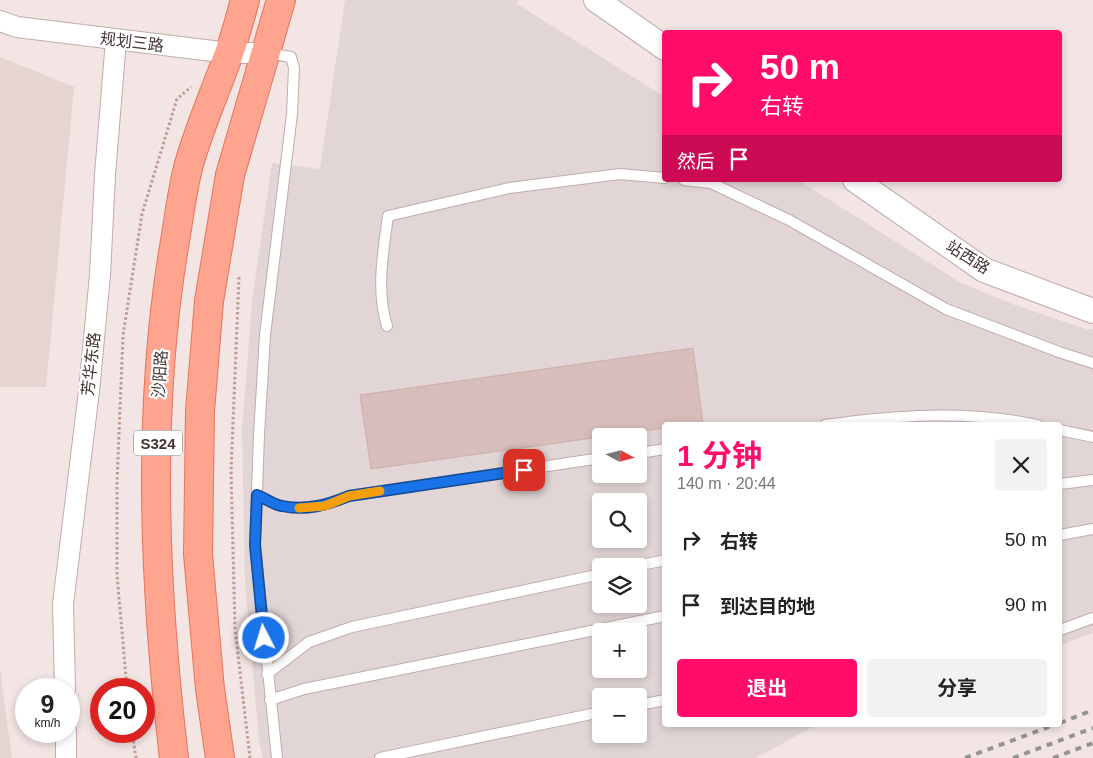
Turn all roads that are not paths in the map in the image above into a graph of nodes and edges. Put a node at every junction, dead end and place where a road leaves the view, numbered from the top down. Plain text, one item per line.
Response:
1 (245, 0) edge
2 (281, 0) edge
3 (596, 0) edge
4 (0, 22) edge
5 (116, 40) junction
6 (662, 46) edge
7 (266, 53) junction
8 (229, 54) junction
9 (662, 178) edge
10 (702, 182) edge
11 (858, 182) edge
12 (1093, 311) edge
13 (388, 326) dead end
14 (1093, 363) edge
15 (844, 422) edge
16 (1023, 422) edge
17 (1062, 430) edge
18 (1093, 437) edge
19 (662, 449) edge
20 (648, 452) edge
21 (592, 459) edge
22 (1093, 480) edge
23 (1062, 484) edge
24 (257, 495) junction
25 (1093, 529) edge
26 (1062, 535) edge
27 (662, 561) edge
28 (647, 564) edge
29 (592, 576) edge
30 (662, 617) edge
31 (1093, 618) edge
32 (1062, 629) edge
33 (267, 674) junction
34 (65, 678) edge
35 (270, 700) junction
36 (662, 701) edge
37 (647, 703) edge
38 (592, 714) edge
39 (66, 743) edge
40 (66, 758) edge
41 (174, 758) edge
42 (220, 758) edge
43 (277, 758) edge
44 (380, 758) edge

1 - 8 main road, 沙阳路 / S324
2 - 7 main road, S324
3 - 6 street
4 - 5 street, 规划三路
5 - 8 street, 规划三路
5 - 34 street, 芳华东路
7 - 8 street, 规划三路
7 - 24 lane
7 - 42 main road, S324
8 - 41 main road, 沙阳路 / S324
9 - 13 lane
10 - 14 lane
11 - 12 street, 站西路
15 - 16 lane
17 - 18 lane
19 - 20 lane
21 - 24 lane
22 - 23 lane
24 - 33 lane
25 - 26 lane
27 - 28 lane
29 - 33 lane
30 - 35 lane
31 - 32 lane
33 - 35 lane
35 - 43 lane
36 - 37 lane
38 - 44 lane
39 - 40 street

